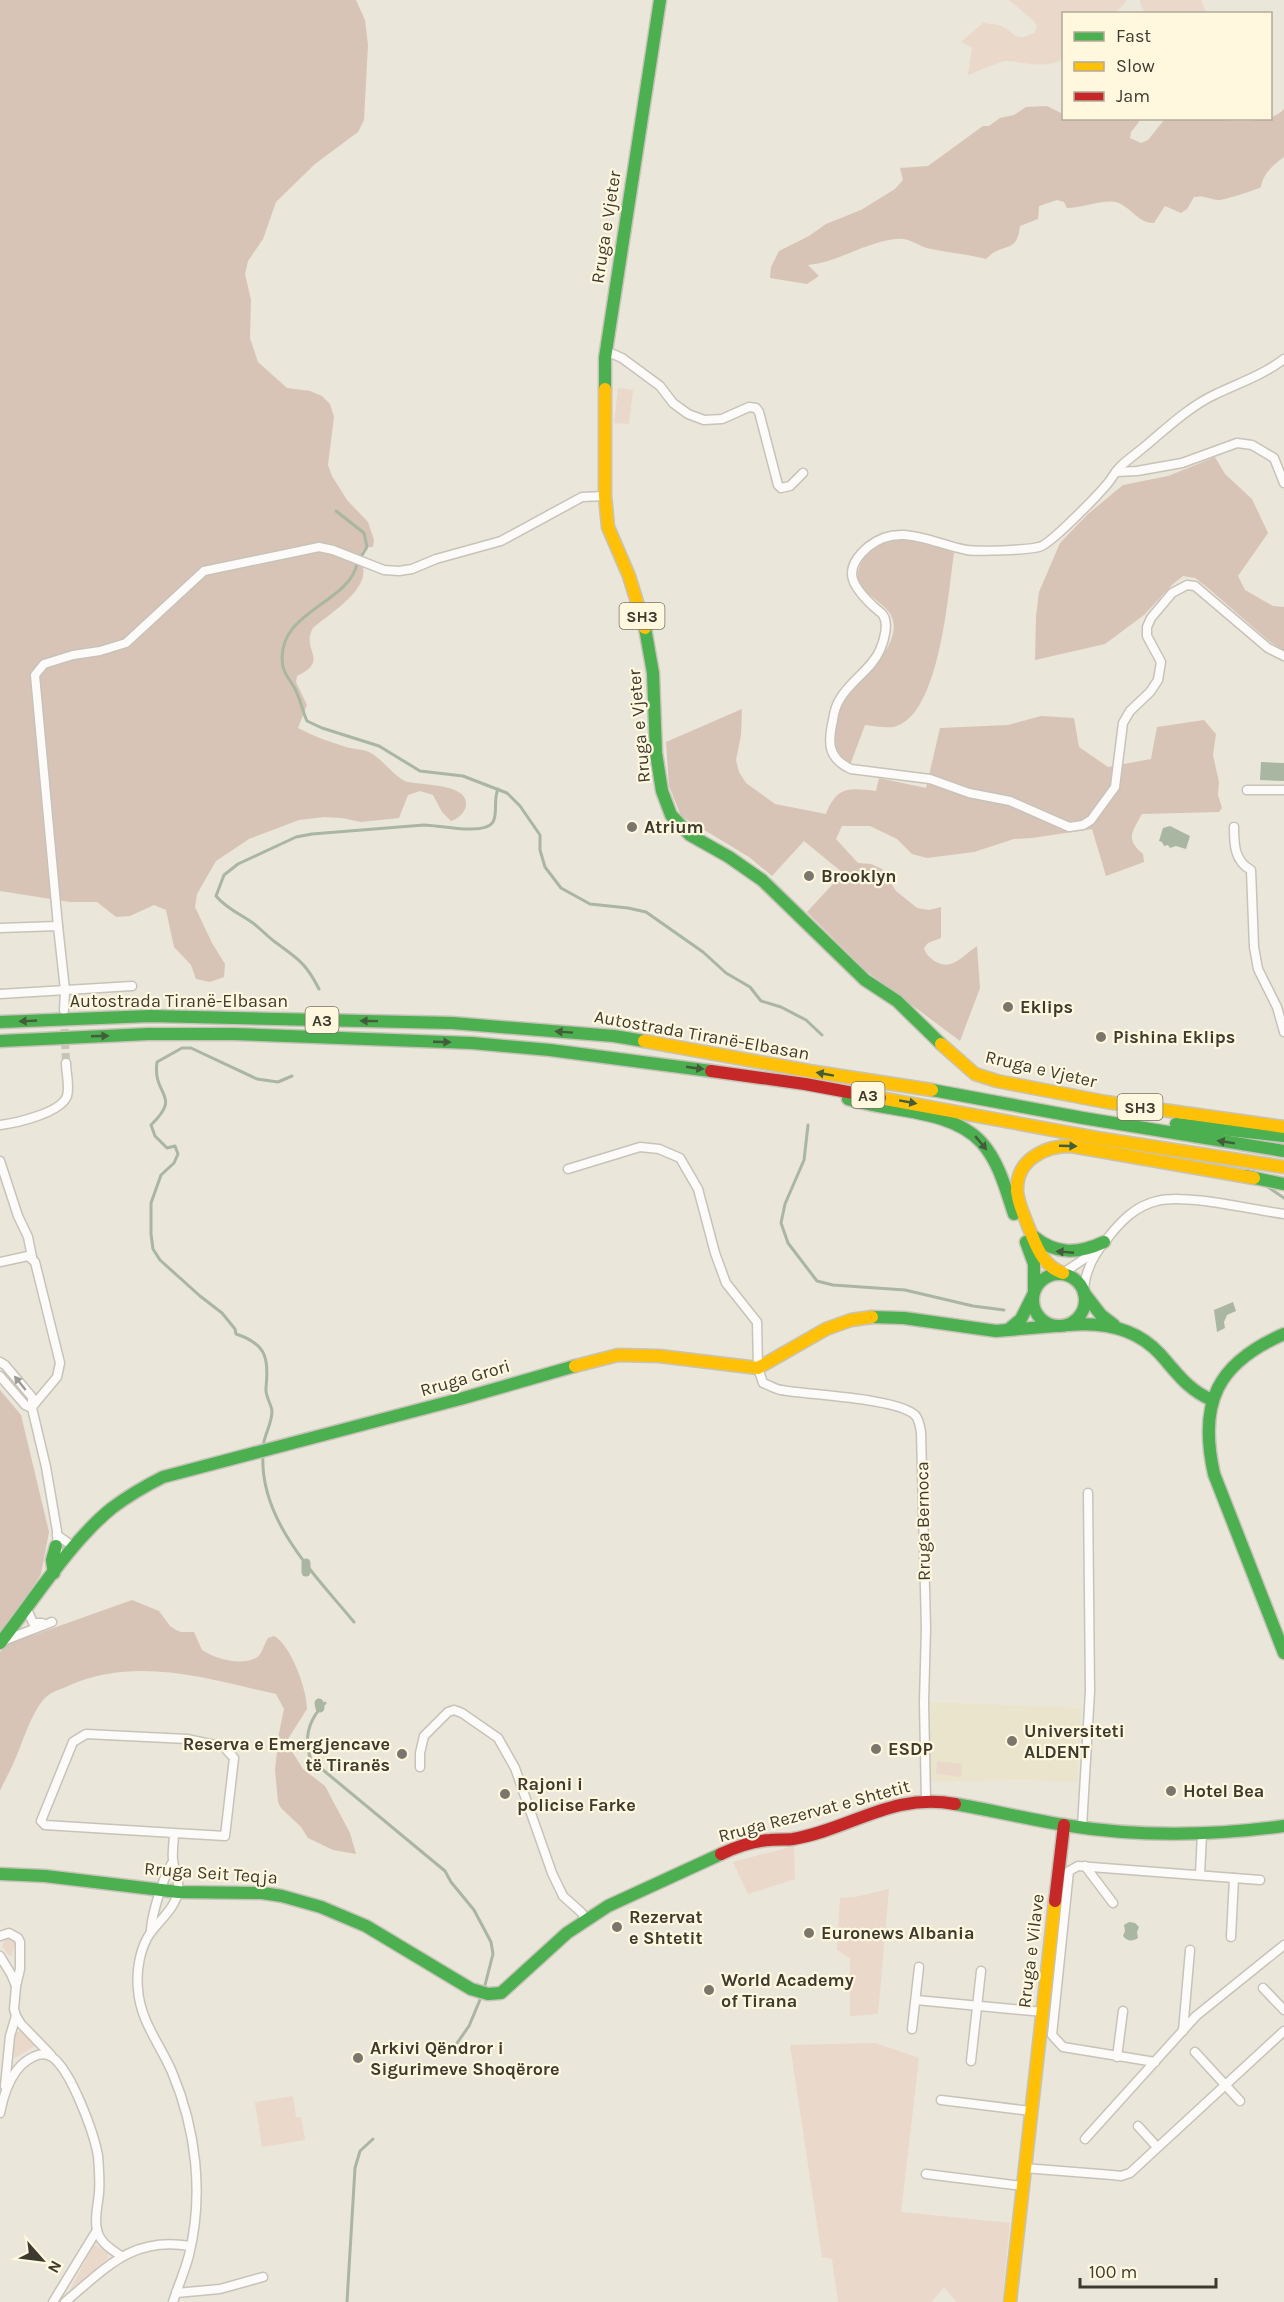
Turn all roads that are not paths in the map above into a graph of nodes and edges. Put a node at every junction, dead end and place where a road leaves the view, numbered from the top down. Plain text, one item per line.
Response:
1 (660, 0) edge
2 (606, 351) junction
3 (1284, 359) edge
4 (1116, 472) junction
5 (803, 473) dead end
6 (1284, 483) edge
7 (605, 496) junction
8 (1284, 656) edge
9 (1247, 790) dead end
10 (1284, 790) edge
11 (1234, 826) dead end
12 (58, 926) junction
13 (0, 928) edge
14 (132, 986) dead end
15 (64, 990) junction
16 (0, 994) edge
17 (64, 1011) tunnel mouth
18 (0, 1022) edge
19 (1284, 1032) edge
20 (0, 1041) edge
21 (66, 1063) tunnel mouth
22 (830, 1088) junction
23 (1083, 1118) junction
24 (0, 1125) edge
25 (1284, 1127) edge
26 (1284, 1136) edge
27 (1097, 1138) junction
28 (1284, 1151) edge
29 (0, 1161) edge
30 (1284, 1167) edge
31 (568, 1169) dead end
32 (1254, 1178) junction
33 (1284, 1184) edge
34 (1284, 1214) edge
35 (1031, 1233) junction
36 (1104, 1242) junction
37 (32, 1257) junction
38 (0, 1262) edge
39 (1063, 1273) junction
40 (1034, 1293) junction
41 (1084, 1293) junction
42 (1069, 1325) junction
43 (1055, 1326) junction
44 (1002, 1331) junction
45 (1122, 1331) junction
46 (1284, 1334) edge
47 (0, 1362) edge
48 (758, 1368) junction
49 (0, 1376) edge
50 (1212, 1400) junction
51 (32, 1408) junction
52 (1088, 1493) dead end
53 (57, 1541) junction
54 (74, 1547) junction
55 (66, 1558) junction
56 (54, 1573) junction
57 (27, 1608) junction
58 (33, 1623) junction
59 (12, 1628) junction
60 (0, 1643) edge
61 (1284, 1653) edge
62 (420, 1767) dead end
63 (926, 1801) junction
64 (1064, 1825) junction
65 (1284, 1826) edge
66 (1082, 1827) junction
67 (174, 1833) junction
68 (1202, 1834) junction
69 (173, 1862) junction
70 (1085, 1866) junction
71 (0, 1874) edge
72 (1200, 1874) junction
73 (1234, 1878) junction
74 (1260, 1880) dead end
75 (162, 1890) junction
76 (178, 1892) junction
77 (1113, 1903) dead end
78 (585, 1920) junction
79 (151, 1932) junction
80 (0, 1936) edge
81 (1230, 1937) dead end
82 (1284, 1945) edge
83 (1190, 1950) dead end
84 (0, 1956) edge
85 (919, 1967) dead end
86 (981, 1971) dead end
87 (16, 1986) junction
88 (1263, 1988) dead end
89 (916, 2000) junction
90 (977, 2006) junction
91 (1284, 2010) edge
92 (1124, 2011) dead end
93 (1043, 2012) junction
94 (16, 2016) junction
95 (912, 2029) dead end
96 (1183, 2031) junction
97 (1284, 2031) edge
98 (1055, 2040) junction
99 (1039, 2041) junction
100 (1195, 2052) dead end
101 (1117, 2057) junction
102 (53, 2058) junction
103 (971, 2061) dead end
104 (1155, 2062) junction
105 (1224, 2084) junction
106 (5, 2092) junction
107 (941, 2100) dead end
108 (1240, 2101) dead end
109 (1031, 2111) junction
110 (0, 2113) edge
111 (1137, 2126) dead end
112 (1085, 2139) dead end
113 (1156, 2147) junction
114 (1024, 2169) junction
115 (926, 2174) dead end
116 (1022, 2186) junction
117 (97, 2230) junction
118 (190, 2246) junction
119 (121, 2256) junction
120 (263, 2277) dead end
121 (176, 2293) junction
122 (53, 2302) edge
123 (65, 2302) edge
124 (173, 2302) edge
125 (1010, 2302) edge

1 - 2 main road, Rruga e Vjeter / SH3
2 - 5 street
2 - 7 main road, Rruga e Vjeter / SH3
3 - 4 street
4 - 6 street
4 - 8 street
7 - 12 street
7 - 25 main road, Rruga e Vjeter / SH3
9 - 10 street
11 - 19 street
12 - 13 street
12 - 15 street
14 - 15 street
15 - 16 street
15 - 17 street
23 -> 18 main road, Autostrada Tiranë-Elbasan / A3
20 -> 22 main road, Autostrada Tiranë-Elbasan / A3
21 - 24 street
22 -> 27 main road, Autostrada Tiranë-Elbasan / A3
22 -> 40 main road
23 - 26 main road
28 -> 23 main road, Autostrada Tiranë-Elbasan / A3
27 - 30 main road, Autostrada Tiranë-Elbasan / A3
27 - 32 main road
29 - 37 street
31 - 48 street
32 - 33 main road
35 -> 32 main road
34 - 36 street
36 -> 35 main road
35 - 39 main road
36 - 39 street
36 - 41 street
37 - 38 street
37 - 51 street
39 - 40 main road
39 - 41 main road
40 - 43 main road
40 - 44 main road
41 - 42 main road
41 - 45 main road
42 - 43 main road
42 - 45 main road
43 - 44 main road
44 - 48 main road
45 - 50 main road
46 - 50 main road
51 -> 47 street
48 - 54 main road, Rruga Grori
48 - 63 street, Rruga Bernoca
49 - 51 street
50 - 61 main road
51 - 53 street
52 - 66 street
53 - 54 street
53 - 55 street
53 - 56 main road
54 - 55 main road, Rruga Grori
55 - 56 main road, Rruga Grori
56 - 57 main road, Rruga Grori
57 - 58 street
57 - 59 main road, Rruga Grori
58 - 59 street
58 - 60 street
59 - 60 main road, Rruga Grori
62 - 78 street
63 - 64 main road, Rruga Rezervat e Shtetit
63 - 78 main road, Rruga Rezervat e Shtetit
64 - 66 main road
64 - 93 main road, Rruga e Vilave
65 - 68 main road
66 - 68 main road
67 - 67 street
67 - 69 street
68 - 72 street
69 - 75 street
69 - 76 street
70 - 72 street
70 - 77 street
70 - 98 street
71 - 75 main road, Rruga Seit Teqja
72 - 73 street
73 - 74 street
73 - 81 street
75 - 76 main road, Rruga Seit Teqja
75 - 79 street
76 - 78 main road, Rruga Seit Teqja
76 - 79 street
79 - 118 street
80 - 87 street
82 - 96 street
83 - 96 street
84 - 87 street
85 - 89 street
86 - 90 street
87 - 94 street
88 - 91 street
89 - 90 street
89 - 95 street
90 - 93 street
90 - 103 street
92 - 101 street
93 - 99 main road, Rruga e Vilave
94 - 102 street
94 - 106 street
96 - 104 street
97 - 105 street
98 - 99 street
98 - 101 street
99 - 109 main road, Rruga e Vilave
100 - 105 street
101 - 104 street
102 - 106 street
102 - 117 street
104 - 112 street
105 - 108 street
105 - 113 street
106 - 110 street
107 - 109 street
109 - 114 main road, Rruga e Vilave
111 - 113 street
113 - 114 street
114 - 116 main road, Rruga e Vilave
115 - 116 street
116 - 125 main road, Rruga e Vilave
117 - 119 street
117 - 122 street
118 - 119 street
118 - 121 street
119 - 123 street
120 - 121 street
121 - 124 street

